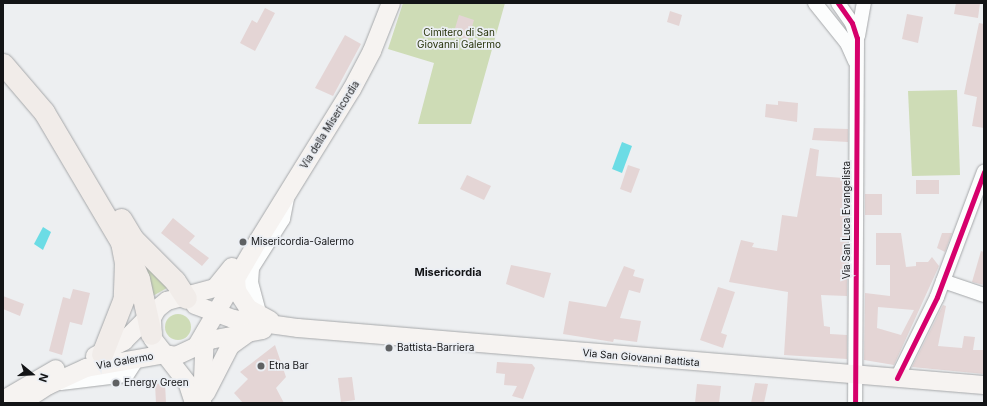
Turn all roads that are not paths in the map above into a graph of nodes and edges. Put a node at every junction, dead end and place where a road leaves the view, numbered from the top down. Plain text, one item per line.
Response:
1 (391, 3) edge
2 (815, 3) edge
3 (838, 3) edge
4 (864, 3) edge
5 (857, 38) junction
6 (3, 50) edge
7 (856, 63) junction
8 (3, 64) edge
9 (984, 172) edge
10 (288, 192) junction
11 (258, 241) junction
12 (121, 242) junction
13 (236, 279) junction
14 (943, 281) junction
15 (189, 294) junction
16 (984, 295) edge
17 (216, 314) junction
18 (269, 320) junction
19 (151, 321) junction
20 (298, 328) junction
21 (251, 331) junction
22 (202, 341) junction
23 (102, 354) junction
24 (168, 358) junction
25 (856, 376) junction
26 (897, 378) junction
27 (984, 385) edge
28 (3, 400) edge
29 (199, 402) edge
30 (21, 403) edge
31 (855, 403) edge

1 - 10 main road, Via della Misericordia
2 - 7 street
3 - 5 street
4 - 5 street, Via San Luca Evangelista
5 - 7 street, Via San Luca Evangelista
6 - 15 highway
7 - 25 street, Via San Luca Evangelista
8 - 12 highway
9 - 14 street
10 - 11 main road, Via della Misericordia
10 - 18 street
11 - 13 main road, Via della Misericordia
11 - 15 main road
12 - 19 highway
12 - 23 highway
13 - 17 main road, Via della Misericordia
13 - 18 main road
14 - 16 street
14 - 26 street
15 - 17 main road
15 - 19 main road
15 - 22 main road
17 - 18 main road
17 - 22 main road, Via della Misericordia
18 - 20 main road
19 - 23 main road, Via Galermo
19 - 24 main road
20 - 21 main road
20 - 25 main road, Via San Giovanni Battista
21 - 22 main road
21 - 29 main road
22 - 24 main road
22 - 29 main road
23 - 28 main road, Via Galermo
24 - 29 main road
24 - 30 main road, Via Galermo
25 - 26 main road, Via San Giovanni Battista
25 - 31 street, Via San Luca Evangelista
26 - 27 main road, Via San Giovanni Battista

